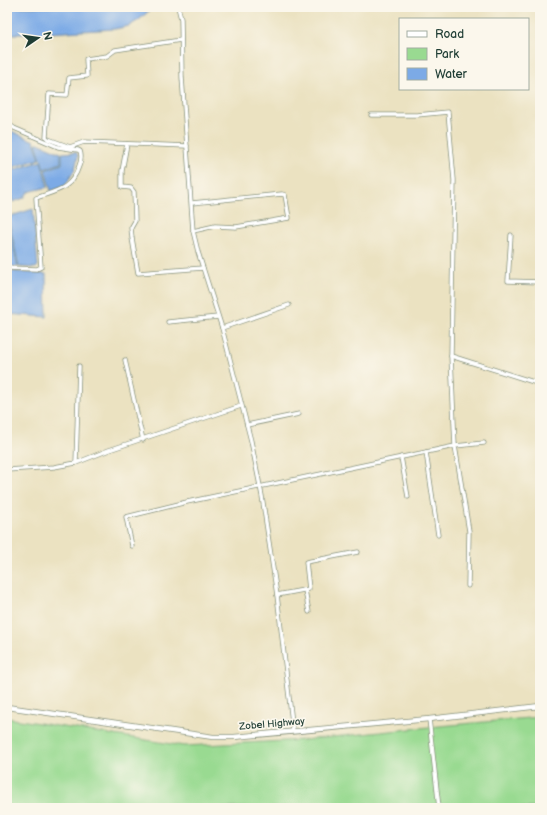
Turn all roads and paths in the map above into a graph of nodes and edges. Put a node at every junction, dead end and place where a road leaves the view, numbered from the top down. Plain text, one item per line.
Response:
1 (178, 7) edge
2 (181, 40) junction
3 (371, 115) dead end
4 (7, 123) edge
5 (127, 144) junction
6 (187, 146) junction
7 (192, 203) junction
8 (194, 231) junction
9 (511, 235) dead end
10 (7, 268) edge
11 (203, 268) junction
12 (540, 282) edge
13 (289, 305) dead end
14 (218, 316) junction
15 (168, 322) dead end
16 (222, 328) junction
17 (451, 356) junction
18 (125, 360) dead end
19 (79, 366) dead end
20 (540, 384) edge
21 (241, 406) junction
22 (299, 414) dead end
23 (247, 425) junction
24 (143, 440) junction
25 (484, 443) dead end
26 (455, 446) junction
27 (426, 452) junction
28 (401, 457) junction
29 (76, 463) junction
30 (7, 470) edge
31 (259, 488) junction
32 (408, 497) dead end
33 (438, 535) dead end
34 (132, 546) dead end
35 (358, 552) dead end
36 (468, 586) dead end
37 (305, 590) junction
38 (277, 595) junction
39 (309, 612) dead end
40 (540, 706) edge
41 (7, 707) edge
42 (429, 719) junction
43 (293, 731) junction
44 (438, 808) edge

1 - 2 street
2 - 5 street
2 - 6 street
3 - 17 street
4 - 10 street
5 - 6 street
5 - 11 street
6 - 7 street
7 - 8 street
7 - 8 street
8 - 11 street
9 - 12 street
11 - 14 street
13 - 16 street
14 - 15 street
14 - 16 street
16 - 21 street
17 - 20 street
17 - 26 street
18 - 24 street
19 - 29 street
21 - 23 street
21 - 24 street
22 - 23 street
23 - 31 street
24 - 29 street
25 - 26 street
26 - 27 street
26 - 36 street
27 - 28 street
27 - 33 street
28 - 31 street
28 - 32 street
29 - 30 street
31 - 34 street
31 - 38 street
35 - 37 street
37 - 38 street
37 - 39 street
38 - 43 street
40 - 42 main road, Zobel Highway
41 - 43 main road, Zobel Highway
42 - 43 main road, Zobel Highway
42 - 44 street

